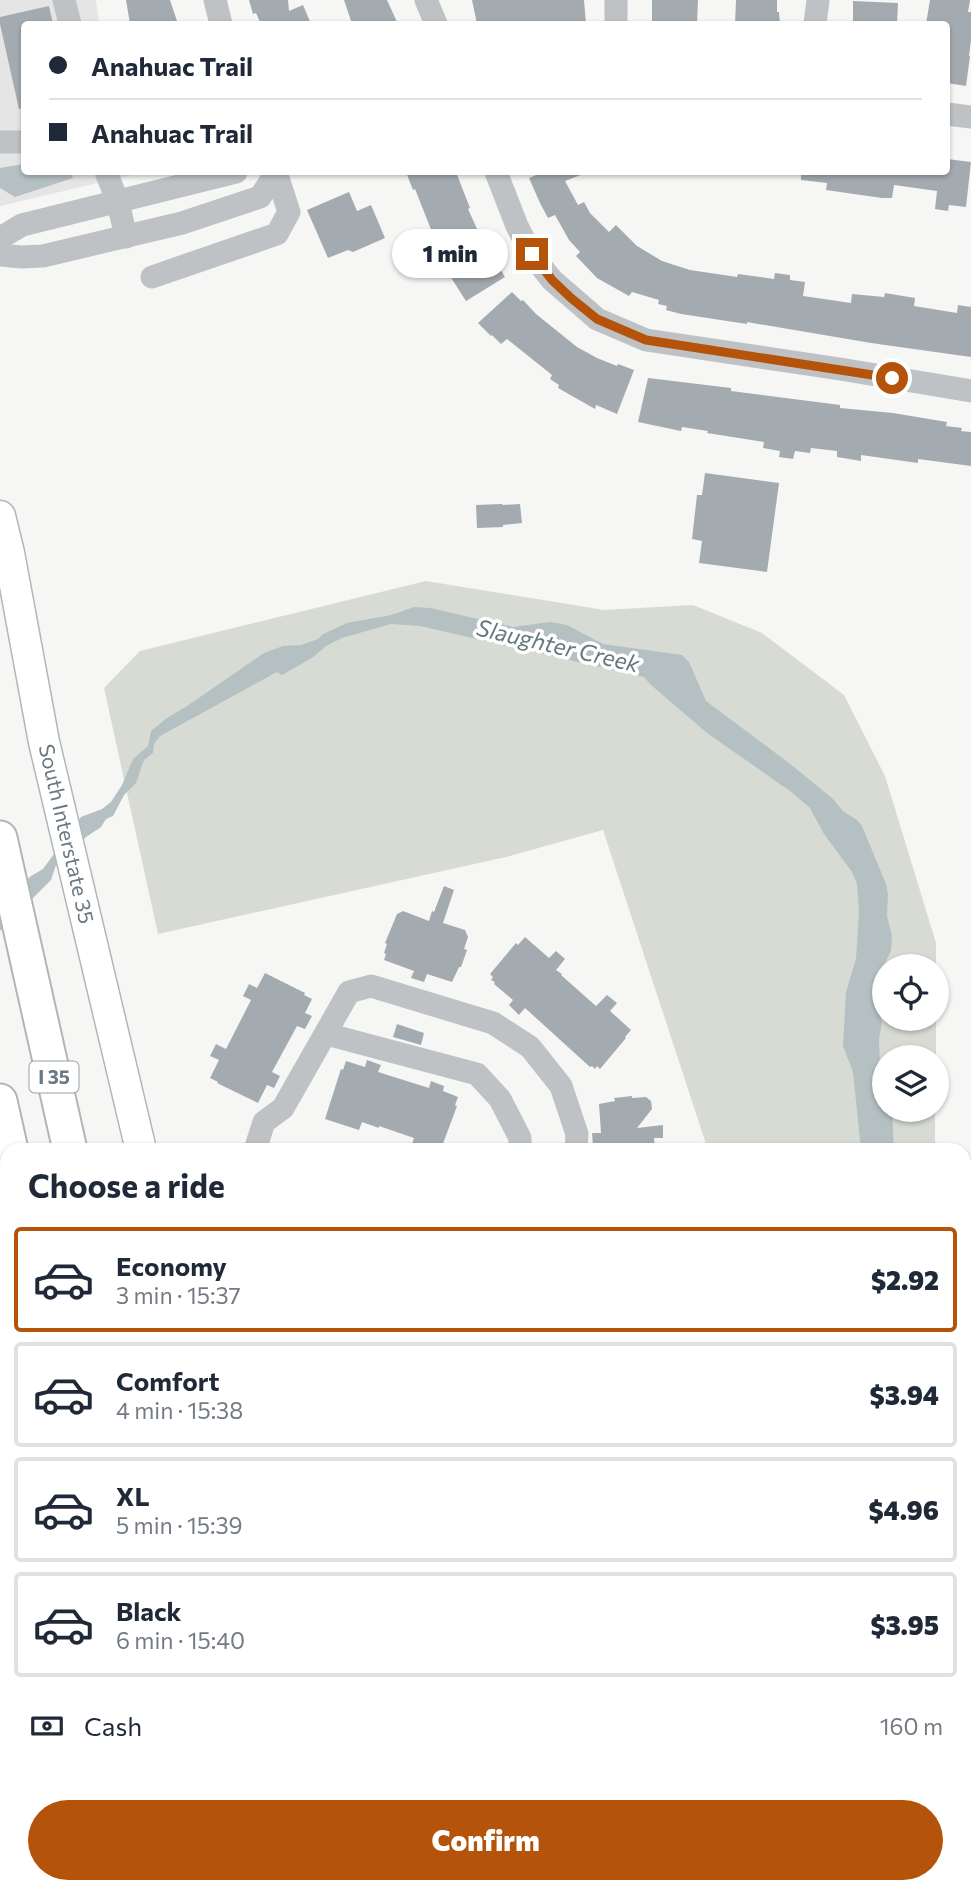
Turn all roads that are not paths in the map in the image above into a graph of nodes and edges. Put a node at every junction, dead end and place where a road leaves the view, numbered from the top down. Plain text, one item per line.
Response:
1 (64, 0) edge
2 (215, 0) edge
3 (426, 0) edge
4 (616, 0) edge
5 (818, 0) edge
6 (68, 21) edge
7 (220, 21) edge
8 (435, 21) edge
9 (616, 21) edge
10 (815, 21) edge
11 (950, 114) edge
12 (971, 117) edge
13 (0, 142) edge
14 (21, 142) edge
15 (107, 175) edge
16 (224, 175) edge
17 (272, 175) edge
18 (275, 175) edge
19 (497, 175) edge
20 (118, 202) junction
21 (126, 237) junction
22 (0, 238) edge
23 (0, 255) edge
24 (152, 276) dead end
25 (971, 391) edge
26 (0, 516) edge
27 (0, 838) edge
28 (326, 1034) junction
29 (0, 1101) edge
30 (9, 1143) edge
31 (68, 1143) edge
32 (139, 1143) edge
33 (257, 1143) edge
34 (520, 1143) edge
35 (576, 1143) edge

1 - 6 street
2 - 7 street
3 - 8 street
4 - 9 street
5 - 10 street
11 - 12 street
13 - 14 street
15 - 20 street
16 - 20 street
17 - 21 street
18 - 24 street
19 - 25 street
20 - 21 street
20 - 22 street
21 - 23 street
26 - 32 main road, South Interstate 35
27 - 31 highway, I 35
28 - 33 street
28 - 34 street
28 - 35 street
29 - 30 highway, I 35

